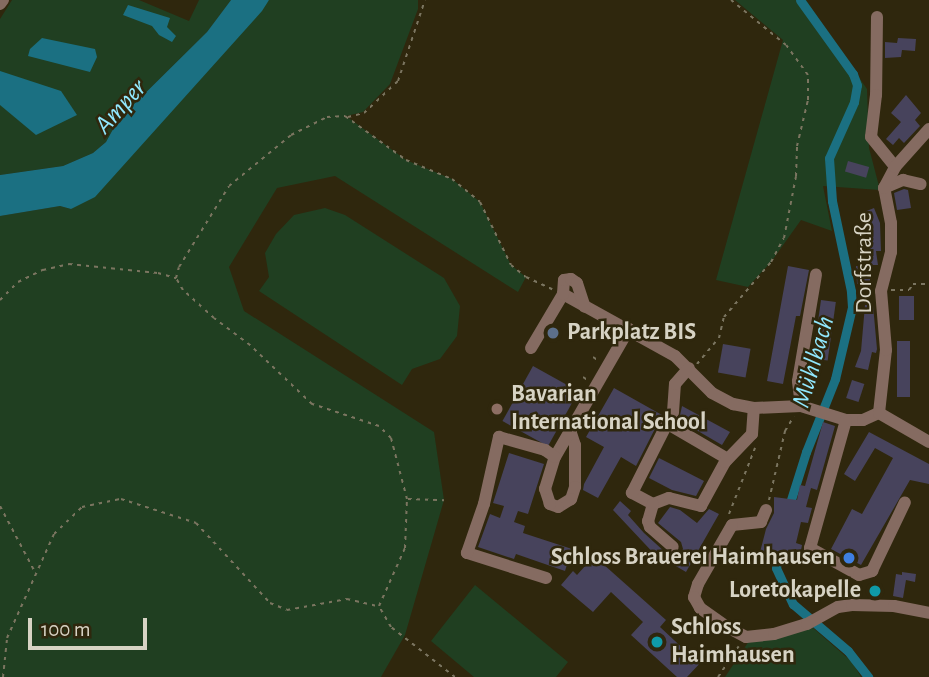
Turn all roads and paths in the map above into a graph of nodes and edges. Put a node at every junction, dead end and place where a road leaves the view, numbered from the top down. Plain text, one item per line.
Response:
1 (425, 0) edge
2 (731, 0) edge
3 (877, 17) dead end
4 (347, 118) junction
5 (929, 130) edge
6 (895, 167) junction
7 (921, 184) dead end
8 (884, 188) junction
9 (817, 275) dead end
10 (176, 278) junction
11 (929, 284) edge
12 (881, 290) junction
13 (563, 293) junction
14 (0, 300) edge
15 (629, 329) junction
16 (531, 348) dead end
17 (593, 357) dead end
18 (600, 361) dead end
19 (690, 369) junction
20 (583, 377) dead end
21 (589, 381) dead end
22 (801, 406) junction
23 (754, 408) junction
24 (879, 413) junction
25 (841, 418) junction
26 (668, 424) junction
27 (571, 433) junction
28 (752, 434) junction
29 (929, 442) edge
30 (555, 457) junction
31 (728, 459) junction
32 (407, 499) junction
33 (444, 500) dead end
34 (905, 502) dead end
35 (653, 504) junction
36 (0, 506) edge
37 (765, 510) joint
38 (733, 525) junction
39 (673, 547) dead end
40 (35, 573) junction
41 (546, 578) dead end
42 (379, 606) junction
43 (929, 613) edge
44 (746, 637) junction
45 (3, 677) edge
46 (455, 677) edge
47 (718, 677) edge

1 - 4 path
2 - 19 path
3 - 6 street
4 - 10 path
4 - 13 path
5 - 6 street, Dorfstraße
6 - 8 street, Dorfstraße
7 - 8 street
8 - 12 street, Dorfstraße
9 - 22 street
10 - 14 path
10 - 32 path
11 - 12 path
12 - 24 street, Dorfstraße
13 - 15 street
13 - 16 street
15 - 19 street
15 - 27 street
17 - 18 path
19 - 23 street
19 - 26 street
20 - 21 path
22 - 23 street
22 - 25 street
22 - 37 path
23 - 28 street
24 - 25 street
24 - 29 street
25 - 34 street
26 - 31 street
26 - 35 street
27 - 30 street
27 - 30 street
28 - 31 street
28 - 38 path
30 - 41 street
31 - 35 street
32 - 33 path
32 - 42 path
35 - 39 street
36 - 40 path
37 - 38 street
38 - 44 street
40 - 42 path
40 - 45 path
42 - 46 path
43 - 44 street
44 - 47 path

